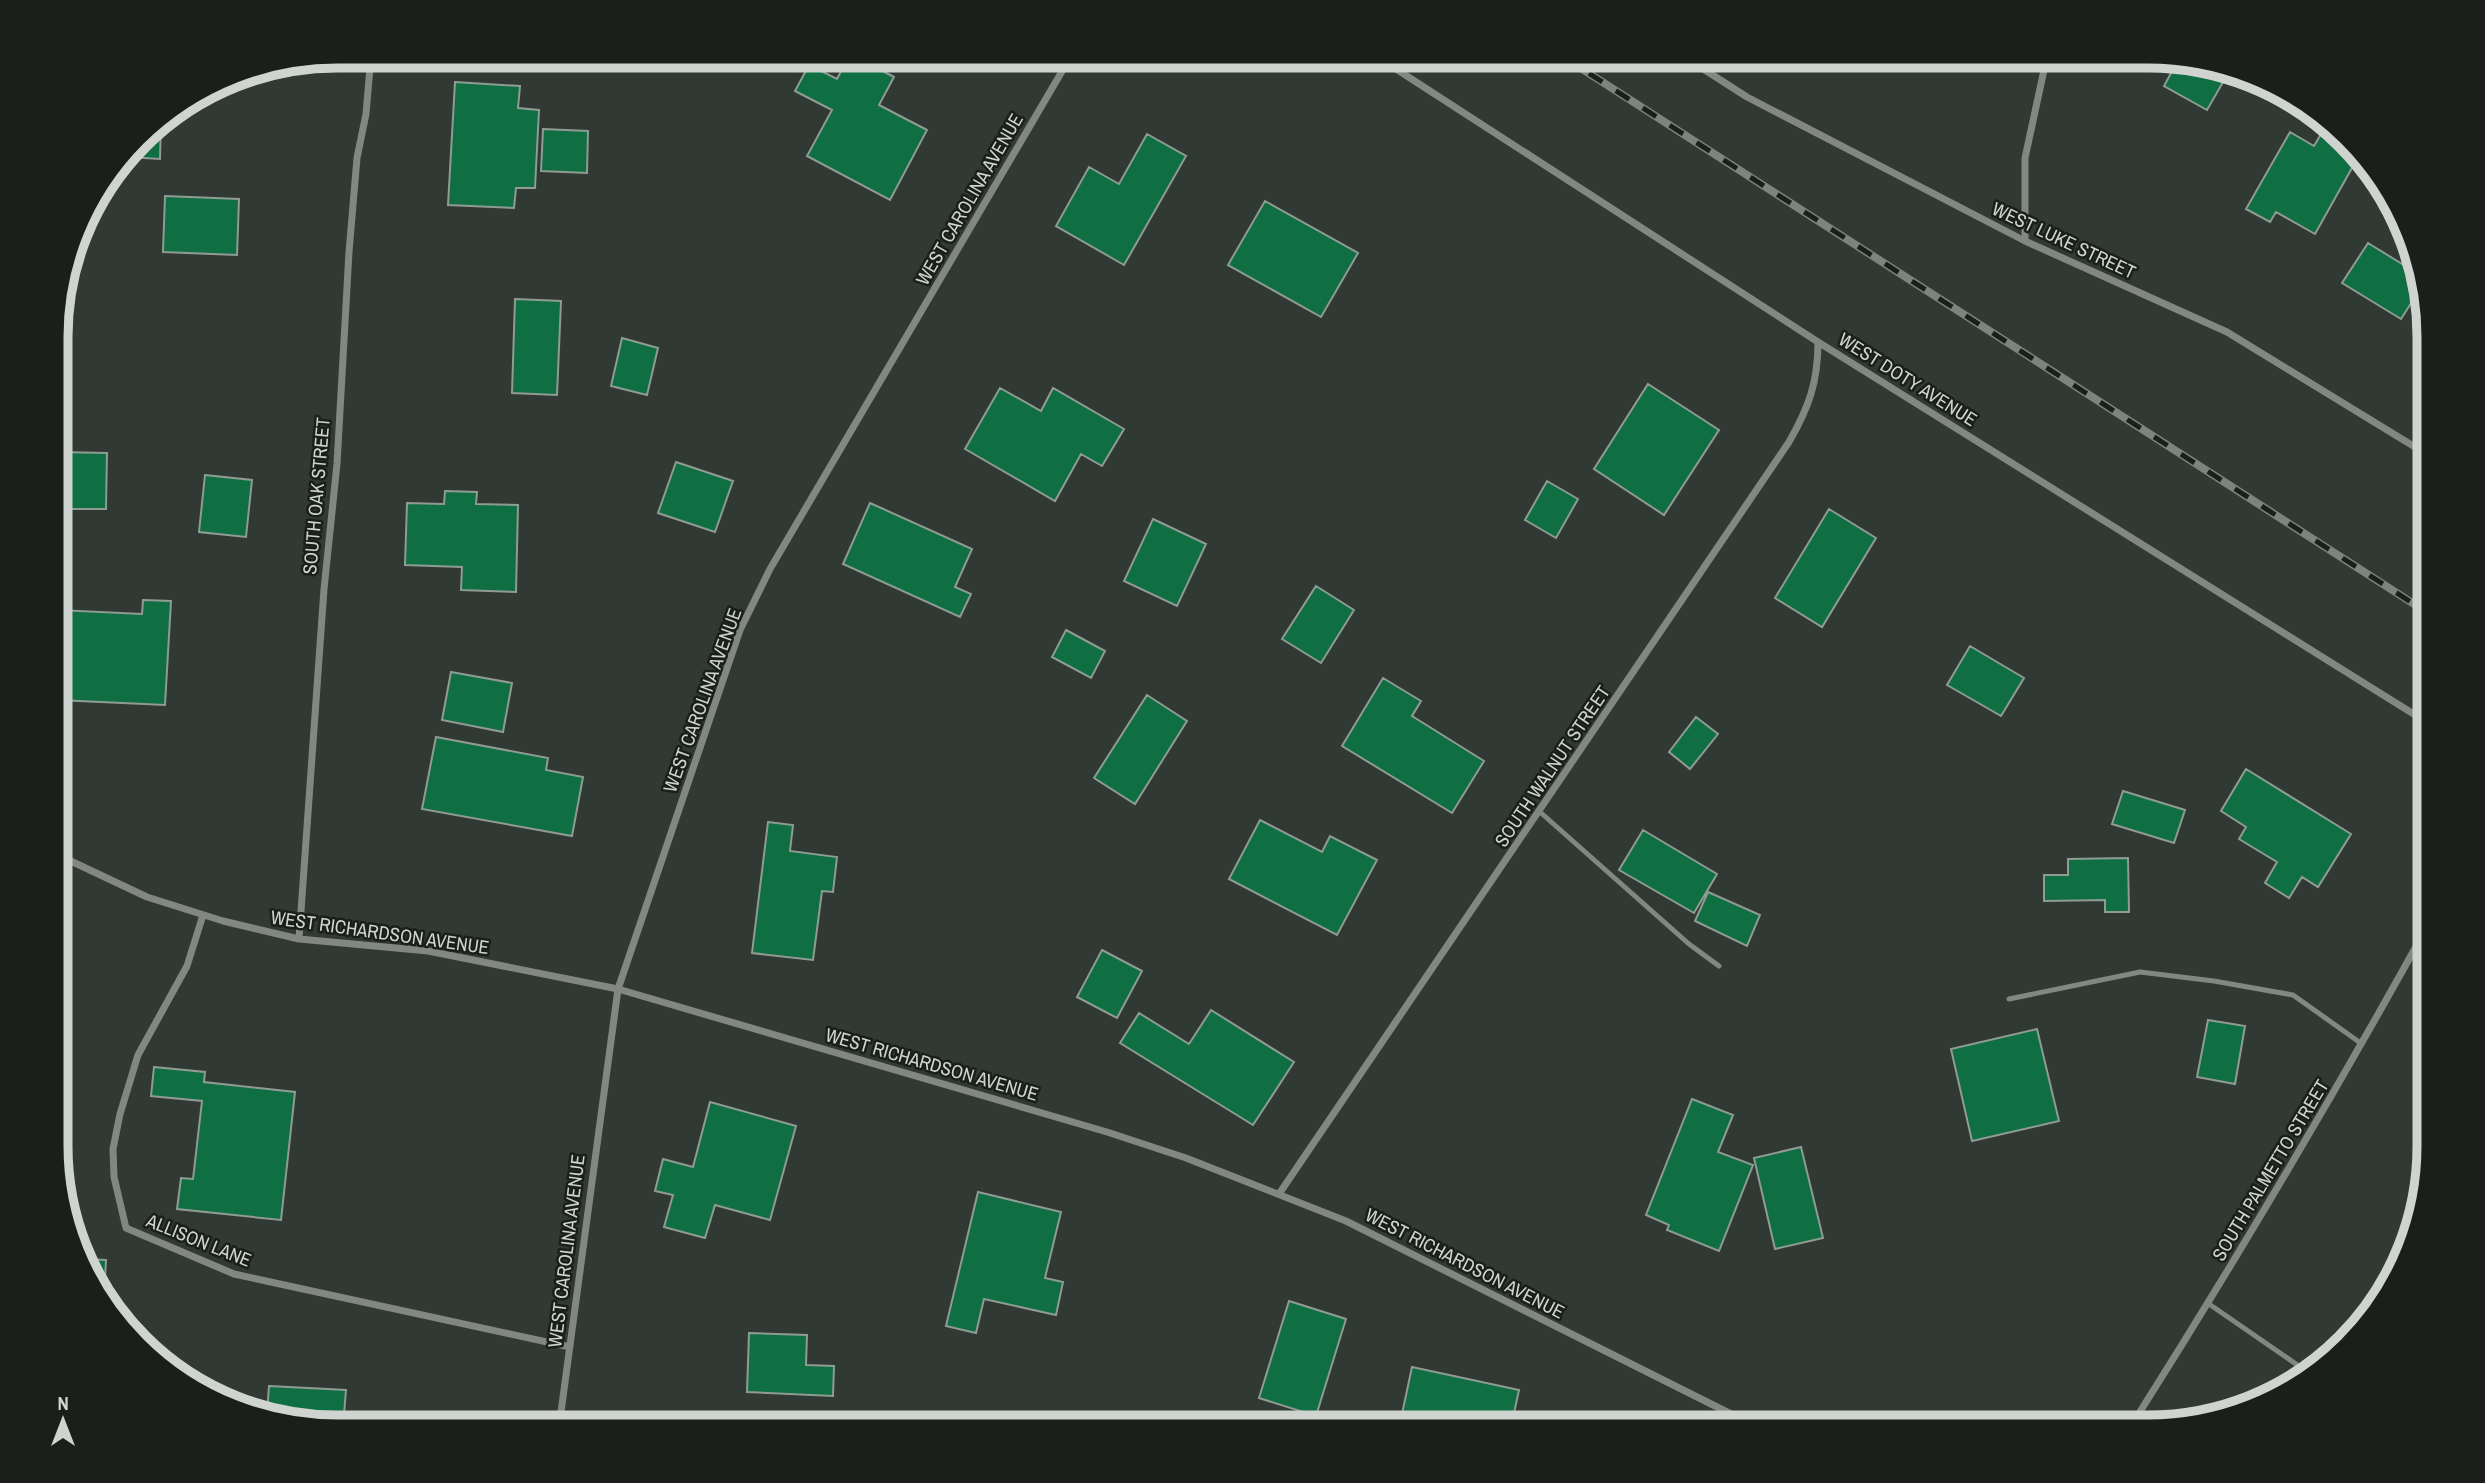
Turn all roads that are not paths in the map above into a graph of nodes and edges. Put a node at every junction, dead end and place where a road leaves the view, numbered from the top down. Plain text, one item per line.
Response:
1 (371, 68) edge
2 (1065, 68) edge
3 (1395, 68) edge
4 (1702, 68) edge
5 (2044, 68) edge
6 (2025, 242) junction
7 (1818, 342) junction
8 (2417, 448) edge
9 (2417, 716) edge
10 (1540, 812) junction
11 (68, 860) edge
12 (203, 915) junction
13 (299, 939) junction
14 (2417, 945) edge
15 (1719, 966) dead end
16 (618, 989) junction
17 (2009, 999) dead end
18 (2362, 1044) junction
19 (1279, 1194) junction
20 (2209, 1304) junction
21 (570, 1347) junction
22 (2300, 1367) edge
23 (561, 1415) edge
24 (1733, 1415) edge
25 (2138, 1415) edge

1 - 13 street, SOUTH OAK STREET
2 - 16 street, WEST CAROLINA AVENUE
3 - 7 street, WEST DOTY AVENUE
4 - 6 street, WEST LUKE STREET
5 - 6 street
6 - 8 street, WEST LUKE STREET
7 - 9 street, WEST DOTY AVENUE
7 - 10 street, SOUTH WALNUT STREET
10 - 15 lane
10 - 19 street, SOUTH WALNUT STREET
11 - 12 street, WEST RICHARDSON AVENUE
12 - 13 street, WEST RICHARDSON AVENUE
12 - 21 street, ALLISON LANE
13 - 16 street, WEST RICHARDSON AVENUE
14 - 18 street, SOUTH PALMETTO STREET
16 - 19 street, WEST RICHARDSON AVENUE
16 - 21 street, WEST CAROLINA AVENUE
17 - 18 lane
18 - 20 street, SOUTH PALMETTO STREET
19 - 24 street, WEST RICHARDSON AVENUE
20 - 22 lane
20 - 25 street, SOUTH PALMETTO STREET
21 - 23 street, WEST CAROLINA AVENUE

